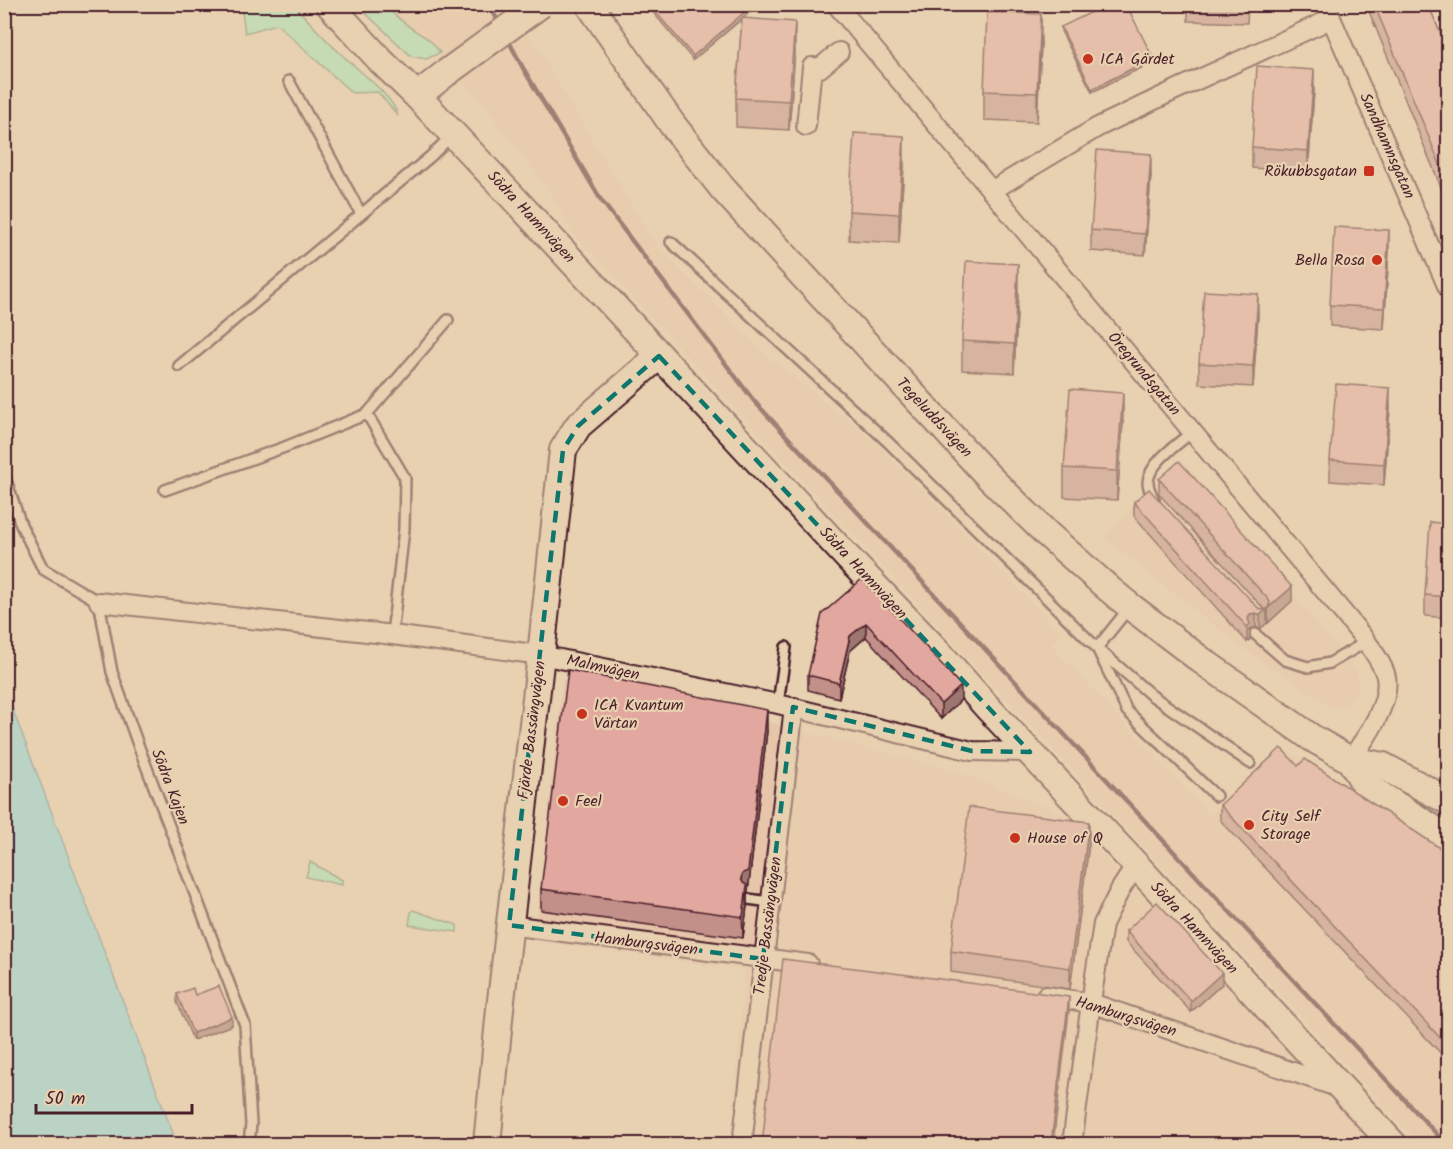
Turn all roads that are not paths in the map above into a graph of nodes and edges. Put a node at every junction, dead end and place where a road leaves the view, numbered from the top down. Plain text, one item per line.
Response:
1 (329, 4) edge
2 (541, 4) edge
3 (589, 4) edge
4 (836, 4) edge
5 (1328, 12) edge
6 (838, 52) dead end
7 (289, 81) dead end
8 (417, 96) junction
9 (806, 126) dead end
10 (453, 134) junction
11 (991, 191) junction
12 (361, 214) junction
13 (671, 242) dead end
14 (1449, 288) edge
15 (448, 320) dead end
16 (659, 356) junction
17 (179, 366) dead end
18 (368, 414) junction
19 (1192, 432) junction
20 (4, 474) edge
21 (165, 490) dead end
22 (1161, 507) edge
23 (99, 602) junction
24 (1131, 607) junction
25 (1255, 634) edge
26 (392, 635) junction
27 (1366, 642) junction
28 (786, 647) dead end
29 (1097, 648) junction
30 (541, 655) junction
31 (786, 706) junction
32 (1030, 752) junction
33 (1350, 760) junction
34 (1250, 763) dead end
35 (1216, 796) dead end
36 (1449, 801) edge
37 (1449, 838) edge
38 (1136, 865) junction
39 (748, 899) edge
40 (770, 902) junction
41 (509, 925) junction
42 (764, 959) junction
43 (826, 967) edge
44 (1028, 994) edge
45 (1091, 1003) junction
46 (1342, 1088) junction
47 (249, 1144) edge
48 (487, 1144) edge
49 (742, 1144) edge
50 (1072, 1144) edge
51 (1393, 1144) edge

1 - 8 main road, Södra Hamnvägen
2 - 8 main road, bridge
3 - 24 main road, Tegeluddsvägen
4 - 11 street, Öregrundsgatan
5 - 11 street
5 - 14 street, Sandhamnsgatan
6 - 9 street
7 - 12 lane
8 - 10 main road, Södra Hamnvägen
10 - 12 lane
10 - 16 main road, Södra Hamnvägen
11 - 19 street, Öregrundsgatan
12 - 17 lane
13 - 29 lane
15 - 18 lane
16 - 30 main road, Fjärde Bassängvägen
16 - 32 main road, Södra Hamnvägen
18 - 21 lane
18 - 26 lane
19 - 22 lane
19 - 27 street, Öregrundsgatan
20 - 23 lane
23 - 26 street, Malmvägen
23 - 47 lane, Södra Kajen
24 - 29 lane
24 - 33 main road, Tegeluddsvägen
25 - 27 lane
26 - 30 street, Malmvägen
27 - 33 street, Öregrundsgatan
28 - 31 lane
29 - 34 lane
29 - 35 lane
30 - 31 street, Malmvägen
30 - 41 main road, Fjärde Bassängvägen
31 - 32 street, Malmvägen
31 - 40 street, Tredje Bassängvägen
32 - 38 main road, Södra Hamnvägen
33 - 36 main road, Tegeluddsvägen
33 - 37 main road, Tegeluddsvägen
38 - 45 street
38 - 46 main road, Södra Hamnvägen
39 - 40 lane
40 - 42 street, Tredje Bassängvägen
41 - 42 street, Hamburgsvägen
41 - 48 main road, Fjärde Bassängvägen
42 - 43 street, Hamburgsvägen
42 - 49 street, Tredje Bassängvägen
44 - 45 street, Hamburgsvägen
45 - 46 street, Hamburgsvägen
45 - 50 street
46 - 51 main road, Södra Hamnvägen

